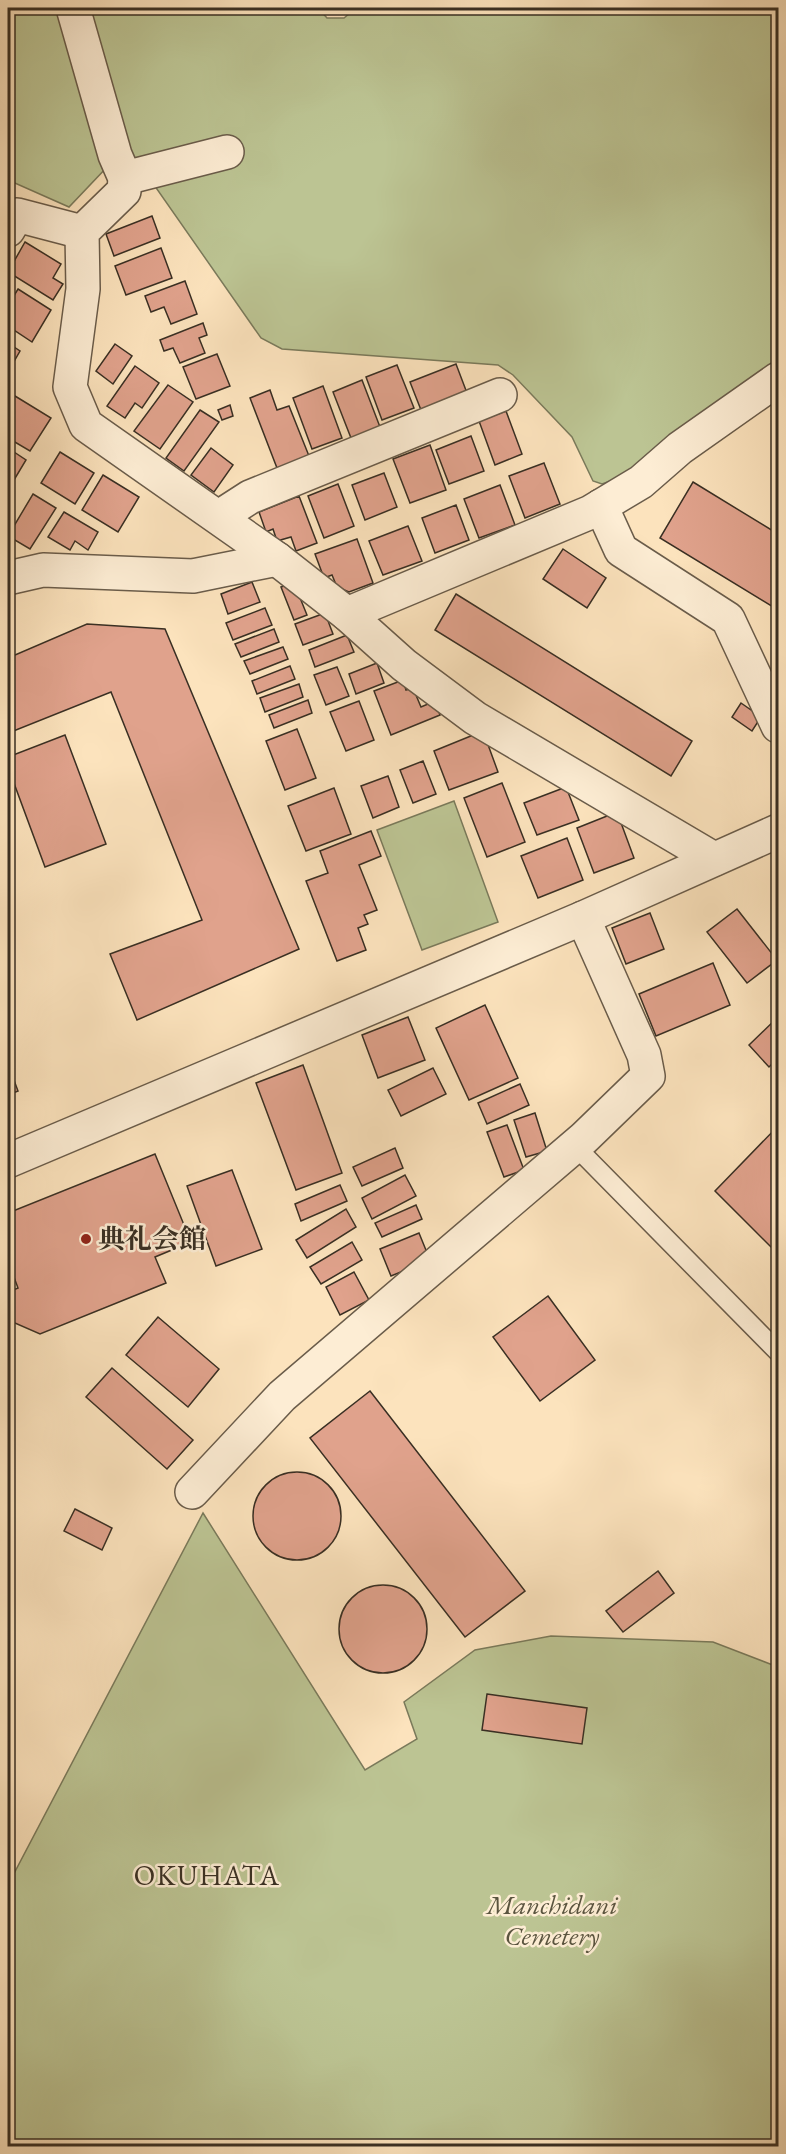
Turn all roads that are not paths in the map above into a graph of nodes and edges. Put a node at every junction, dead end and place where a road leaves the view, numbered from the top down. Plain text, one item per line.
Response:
1 (73, 8) edge
2 (227, 152) dead end
3 (125, 178) junction
4 (8, 230) edge
5 (82, 232) junction
6 (778, 379) edge
7 (500, 394) dead end
8 (601, 506) junction
9 (219, 517) junction
10 (277, 559) junction
11 (8, 578) edge
12 (347, 614) junction
13 (778, 726) edge
14 (778, 831) edge
15 (714, 859) junction
16 (583, 918) junction
17 (575, 1146) junction
18 (8, 1161) edge
19 (778, 1352) edge
20 (192, 1492) dead end

1 - 3 street
2 - 3 street
3 - 5 street
4 - 5 street
5 - 9 street
6 - 8 street
7 - 9 street
8 - 12 street
8 - 13 street
9 - 10 street
10 - 11 street
10 - 12 street
12 - 15 street
14 - 15 street
15 - 16 street
16 - 17 street
16 - 18 street
17 - 19 lane
17 - 20 street

